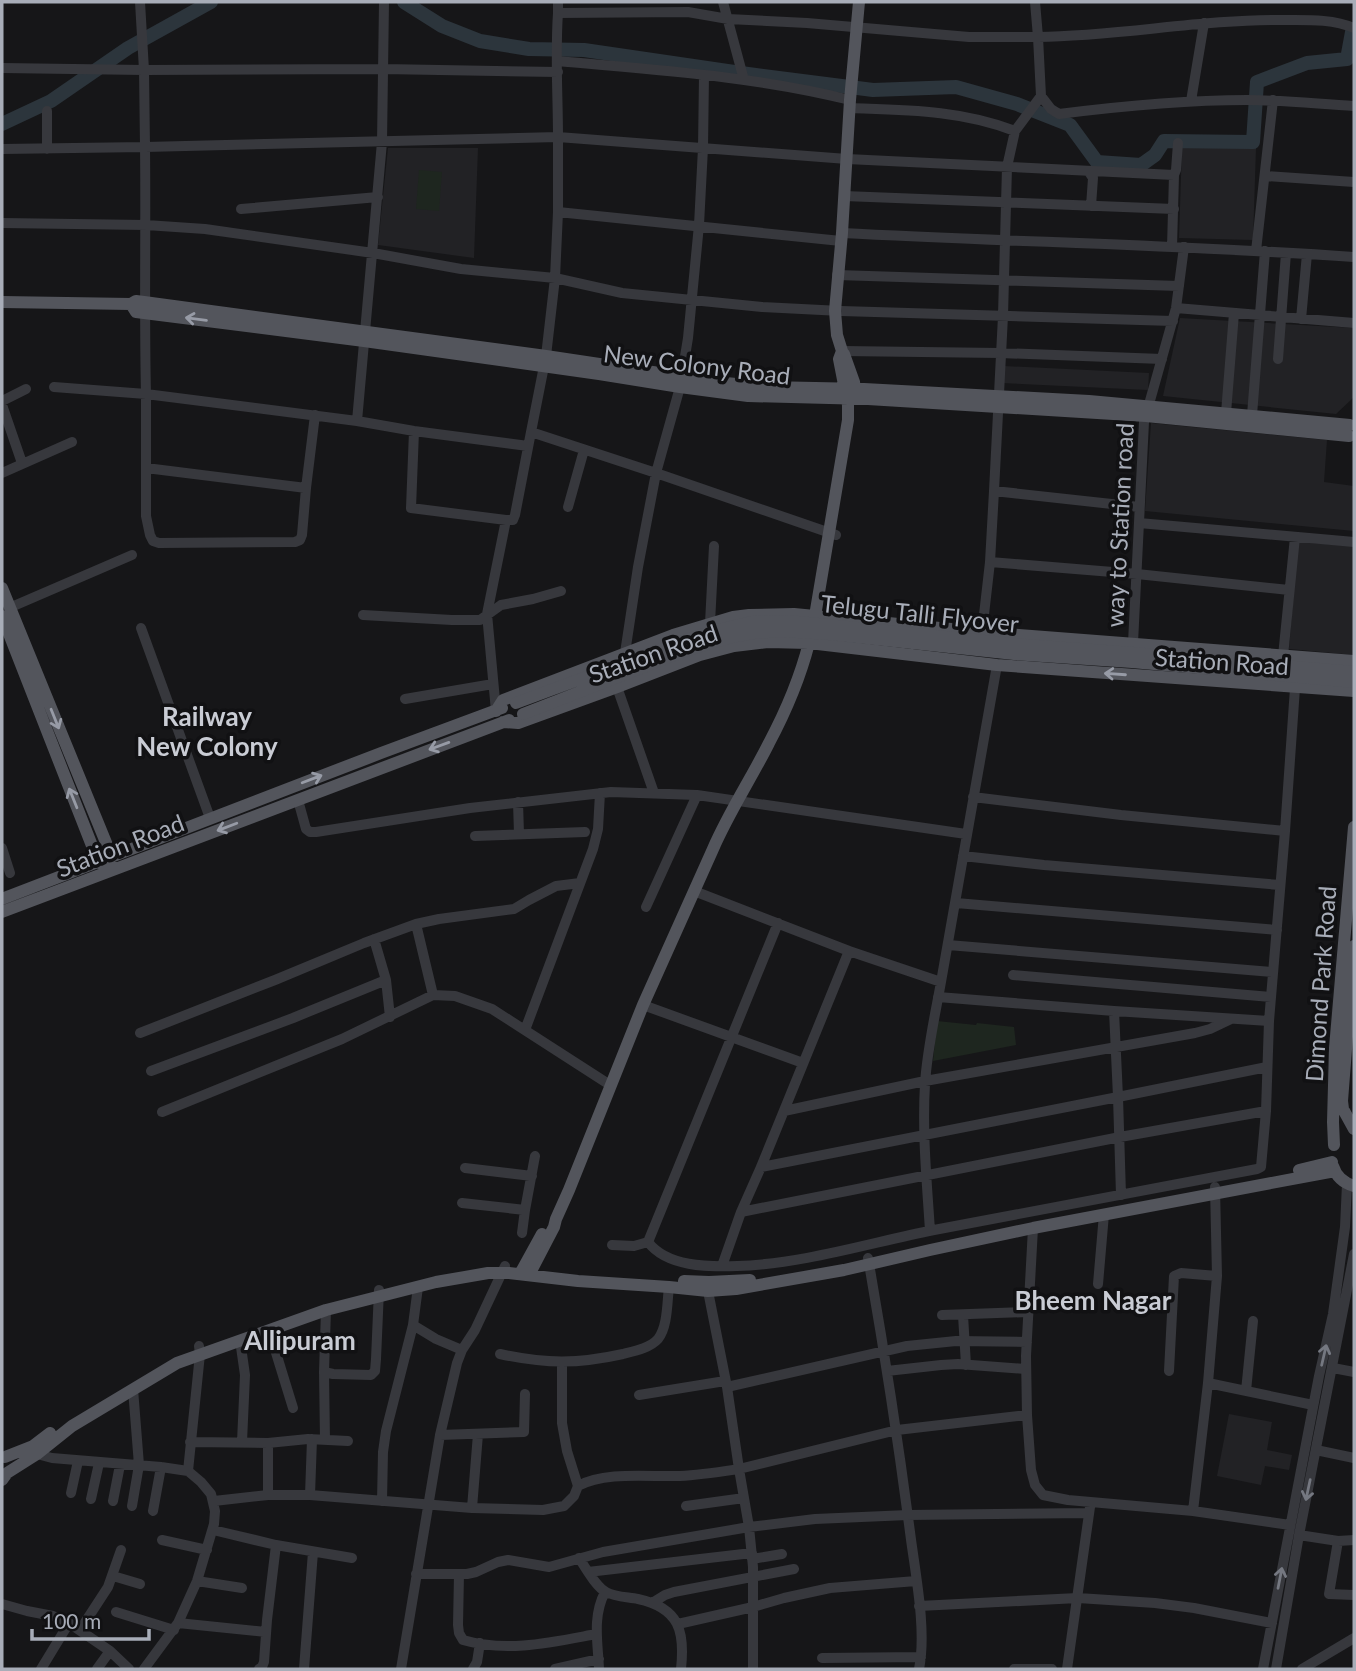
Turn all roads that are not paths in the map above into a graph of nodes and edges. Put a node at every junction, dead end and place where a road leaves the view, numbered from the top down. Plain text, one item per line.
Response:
1 (140, 2) edge
2 (384, 2) edge
3 (723, 2) edge
4 (859, 2) edge
5 (1035, 2) edge
6 (556, 5) edge
7 (728, 19) junction
8 (1204, 23) junction
9 (857, 27) junction
10 (1352, 27) edge
11 (1038, 37) junction
12 (557, 62) junction
13 (2, 68) edge
14 (383, 69) junction
15 (144, 70) junction
16 (704, 75) junction
17 (743, 75) junction
18 (1041, 96) junction
19 (850, 97) junction
20 (1273, 100) junction
21 (1191, 101) junction
22 (1354, 106) edge
23 (47, 111) dead end
24 (1015, 131) junction
25 (558, 137) junction
26 (382, 142) junction
27 (1178, 144) dead end
28 (145, 148) junction
29 (703, 148) junction
30 (2, 149) edge
31 (47, 149) junction
32 (847, 159) junction
33 (1007, 167) junction
34 (1089, 172) junction
35 (1174, 175) junction
36 (1265, 176) junction
37 (1354, 182) edge
38 (844, 196) junction
39 (378, 197) junction
40 (1006, 203) junction
41 (1091, 206) junction
42 (241, 209) dead end
43 (1174, 209) junction
44 (558, 212) junction
45 (2, 223) edge
46 (146, 225) junction
47 (699, 225) junction
48 (841, 237) junction
49 (1005, 241) junction
50 (1172, 247) junction
51 (1184, 247) junction
52 (1261, 251) junction
53 (373, 253) junction
54 (1286, 253) junction
55 (1307, 254) junction
56 (1354, 257) edge
57 (837, 275) junction
58 (555, 278) junction
59 (1003, 280) junction
60 (1179, 286) junction
61 (693, 301) junction
62 (2, 302) edge
63 (144, 307) junction
64 (1176, 308) junction
65 (835, 311) junction
66 (1234, 313) junction
67 (1259, 315) junction
68 (1003, 316) junction
69 (1281, 317) junction
70 (1301, 319) junction
71 (1173, 321) junction
72 (1354, 323) edge
73 (364, 336) junction
74 (842, 351) junction
75 (1000, 353) junction
76 (1162, 359) junction
77 (1278, 359) dead end
78 (545, 361) junction
79 (681, 382) junction
80 (54, 387) dead end
81 (26, 389) dead end
82 (851, 393) junction
83 (146, 394) junction
84 (998, 401) junction
85 (2, 403) edge
86 (1147, 410) junction
87 (1226, 413) junction
88 (315, 415) junction
89 (1252, 415) junction
90 (357, 421) junction
91 (414, 431) junction
92 (1352, 431) edge
93 (531, 432) junction
94 (72, 442) dead end
95 (528, 446) junction
96 (584, 450) junction
97 (22, 463) junction
98 (146, 468) junction
99 (2, 473) edge
100 (656, 473) junction
101 (306, 488) junction
102 (994, 491) junction
103 (568, 506) dead end
104 (1139, 507) junction
105 (506, 520) junction
106 (1139, 523) junction
107 (832, 534) junction
108 (1295, 537) junction
109 (1354, 542) edge
110 (714, 546) dead end
111 (132, 555) dead end
112 (990, 562) junction
113 (1136, 574) junction
114 (2, 588) edge
115 (1289, 590) junction
116 (561, 591) dead end
117 (6, 612) edge
118 (487, 614) junction
119 (363, 615) dead end
120 (817, 616) junction
121 (710, 623) junction
122 (141, 628) dead end
123 (982, 632) junction
124 (809, 643) junction
125 (1133, 643) junction
126 (625, 653) junction
127 (1283, 656) junction
128 (1354, 661) edge
129 (997, 665) junction
130 (1354, 672) edge
131 (1354, 682) edge
132 (492, 684) junction
133 (617, 687) junction
134 (1294, 688) junction
135 (1354, 691) edge
136 (405, 698) dead end
137 (519, 708) junction
138 (499, 716) junction
139 (600, 793) junction
140 (654, 793) junction
141 (697, 795) junction
142 (974, 797) junction
143 (298, 800) junction
144 (737, 800) junction
145 (518, 802) junction
146 (210, 818) junction
147 (1354, 827) edge
148 (1285, 831) junction
149 (585, 832) dead end
150 (519, 834) junction
151 (966, 834) junction
152 (475, 836) dead end
153 (2, 848) edge
154 (963, 856) junction
155 (104, 859) junction
156 (110, 871) junction
157 (10, 873) dead end
158 (580, 883) junction
159 (1280, 886) junction
160 (694, 891) junction
161 (2, 899) edge
162 (956, 903) junction
163 (646, 907) dead end
164 (2, 912) edge
165 (778, 923) junction
166 (416, 924) junction
167 (1277, 930) junction
168 (374, 939) junction
169 (948, 945) junction
170 (1354, 946) edge
171 (849, 951) junction
172 (1273, 972) junction
173 (1013, 975) dead end
174 (386, 980) junction
175 (940, 982) junction
176 (433, 995) junction
177 (938, 997) junction
178 (1271, 997) junction
179 (643, 1005) junction
180 (1114, 1012) junction
181 (390, 1017) junction
182 (1231, 1019) junction
183 (1269, 1021) junction
184 (525, 1030) junction
185 (140, 1033) dead end
186 (731, 1037) junction
187 (1114, 1048) junction
188 (803, 1063) junction
189 (1267, 1067) junction
190 (151, 1071) dead end
191 (925, 1081) junction
192 (610, 1085) junction
193 (1118, 1097) junction
194 (784, 1111) junction
195 (1266, 1111) junction
196 (162, 1112) dead end
197 (1354, 1129) edge
198 (925, 1135) junction
199 (1120, 1137) junction
200 (1334, 1145) junction
201 (536, 1156) dead end
202 (761, 1167) junction
203 (1333, 1167) junction
204 (464, 1168) dead end
205 (927, 1175) junction
206 (532, 1176) junction
207 (1351, 1185) edge
208 (1215, 1191) junction
209 (1121, 1195) junction
210 (462, 1203) dead end
211 (525, 1210) junction
212 (741, 1212) junction
213 (1104, 1214) junction
214 (1033, 1228) junction
215 (930, 1231) junction
216 (522, 1233) dead end
217 (648, 1242) junction
218 (612, 1245) dead end
219 (1354, 1254) edge
220 (869, 1261) junction
221 (722, 1266) junction
222 (500, 1270) junction
223 (526, 1271) junction
224 (1217, 1276) junction
225 (1098, 1284) dead end
226 (418, 1287) junction
227 (669, 1287) junction
228 (708, 1291) junction
229 (379, 1293) junction
230 (326, 1310) junction
231 (1028, 1312) junction
232 (942, 1315) dead end
233 (963, 1315) junction
234 (1253, 1321) dead end
235 (412, 1325) junction
236 (268, 1329) junction
237 (240, 1340) junction
238 (965, 1341) junction
239 (1027, 1342) junction
240 (200, 1350) junction
241 (462, 1350) junction
242 (885, 1351) junction
243 (500, 1354) dead end
244 (562, 1363) junction
245 (966, 1364) junction
246 (1333, 1368) junction
247 (1026, 1369) junction
248 (887, 1371) junction
249 (1169, 1371) dead end
250 (324, 1372) junction
251 (1354, 1372) edge
252 (1208, 1383) junction
253 (726, 1384) junction
254 (133, 1389) junction
255 (1246, 1391) junction
256 (525, 1394) dead end
257 (639, 1395) dead end
258 (1313, 1405) junction
259 (293, 1408) dead end
260 (1027, 1415) junction
261 (897, 1430) junction
262 (478, 1434) junction
263 (440, 1436) junction
264 (312, 1439) junction
265 (326, 1440) junction
266 (348, 1441) dead end
267 (190, 1442) junction
268 (242, 1442) junction
269 (268, 1443) junction
270 (1316, 1450) junction
271 (37, 1454) junction
272 (3, 1455) edge
273 (1354, 1458) edge
274 (78, 1461) junction
275 (99, 1463) junction
276 (120, 1465) junction
277 (139, 1465) junction
278 (160, 1467) junction
279 (739, 1469) junction
280 (188, 1471) junction
281 (5, 1477) edge
282 (578, 1486) junction
283 (71, 1493) dead end
284 (268, 1495) junction
285 (310, 1495) junction
286 (744, 1498) junction
287 (91, 1499) dead end
288 (113, 1501) dead end
289 (214, 1501) junction
290 (382, 1502) junction
291 (1091, 1502) junction
292 (428, 1504) junction
293 (132, 1506) dead end
294 (686, 1506) dead end
295 (472, 1508) junction
296 (152, 1511) dead end
297 (1193, 1511) junction
298 (1089, 1513) junction
299 (908, 1515) junction
300 (1290, 1525) junction
301 (749, 1527) junction
302 (213, 1530) junction
303 (1299, 1535) junction
304 (162, 1540) dead end
305 (1354, 1540) edge
306 (1338, 1541) junction
307 (276, 1545) junction
308 (121, 1550) dead end
309 (207, 1550) junction
310 (313, 1552) junction
311 (782, 1554) dead end
312 (752, 1556) junction
313 (352, 1558) dead end
314 (579, 1558) junction
315 (794, 1569) dead end
316 (588, 1572) junction
317 (416, 1574) junction
318 (459, 1574) junction
319 (113, 1576) junction
320 (753, 1576) junction
321 (197, 1581) junction
322 (916, 1581) junction
323 (140, 1584) dead end
324 (242, 1588) dead end
325 (605, 1592) junction
326 (1354, 1595) edge
327 (1078, 1598) junction
328 (652, 1603) junction
329 (2, 1604) edge
330 (919, 1606) junction
331 (753, 1607) junction
332 (2, 1610) edge
333 (27, 1611) junction
334 (116, 1612) dead end
335 (69, 1623) junction
336 (1272, 1623) junction
337 (678, 1624) junction
338 (176, 1626) junction
339 (80, 1630) junction
340 (266, 1632) junction
341 (596, 1634) junction
342 (1354, 1638) edge
343 (480, 1643) junction
344 (110, 1651) junction
345 (921, 1657) junction
346 (821, 1658) dead end
347 (599, 1664) edge
348 (41, 1669) edge
349 (97, 1669) edge
350 (128, 1669) edge
351 (144, 1669) edge
352 (259, 1669) edge
353 (304, 1669) edge
354 (401, 1669) edge
355 (473, 1669) edge
356 (555, 1669) edge
357 (681, 1669) edge
358 (753, 1669) edge
359 (919, 1669) edge
360 (1014, 1669) edge
361 (1052, 1669) edge
362 (1067, 1669) edge
363 (1263, 1669) edge
364 (1276, 1669) edge
365 (1302, 1669) edge

1 - 15 street
2 - 14 street
3 - 7 street
4 - 9 main road
5 - 11 street
6 - 7 street
6 - 12 street
7 - 9 street
7 - 17 street
8 - 10 street
8 - 11 street
8 - 21 street
9 - 11 street
9 - 19 main road
11 - 18 street
12 - 14 street
12 - 16 street
12 - 25 street
13 - 15 street
14 - 15 street
14 - 26 street
15 - 28 street
16 - 17 street
16 - 29 street
17 - 19 street
18 - 21 street
18 - 24 street
19 - 24 street
19 - 32 main road
20 - 21 street
20 - 22 street
20 - 36 street
23 - 31 street
24 - 33 street
25 - 26 street
25 - 29 street
25 - 44 street
26 - 28 street
26 - 39 street
27 - 35 street
28 - 31 street
28 - 46 street
29 - 32 street
29 - 47 street
30 - 31 street
32 - 33 street
32 - 38 main road
33 - 34 street
33 - 40 street
34 - 35 street
34 - 41 street
35 - 43 street
36 - 37 street
36 - 52 street
38 - 40 street
38 - 48 main road
39 - 42 street
39 - 53 street
40 - 41 street
40 - 49 street
41 - 43 street
43 - 50 street
44 - 47 street
44 - 58 street
45 - 46 street
46 - 53 street
46 - 63 street
47 - 48 street
47 - 61 street
48 - 49 street
48 - 57 main road
49 - 50 street
49 - 59 street
50 - 51 street
51 - 52 street
51 - 60 street, way to Station road
52 - 54 street
52 - 67 street
53 - 58 street
53 - 73 street
54 - 55 street
54 - 69 street
55 - 56 street
55 - 70 street
57 - 59 street
57 - 65 main road
58 - 61 street
58 - 78 street
59 - 60 street
59 - 68 street
60 - 64 street, way to Station road
61 - 65 street
61 - 79 street
62 - 63 main road, New Colony Road
63 - 73 main road, New Colony Road
63 - 83 street
64 - 66 street
64 - 71 street, way to Station road
65 - 68 street
65 - 74 main road
66 - 67 street
66 - 87 street
67 - 69 street
67 - 89 street
68 - 71 street
68 - 75 street
69 - 70 street
69 - 77 street
70 - 72 street
71 - 76 street, way to Station road
73 - 78 main road, New Colony Road
73 - 90 street
74 - 75 street
74 - 82 main road
75 - 76 street
75 - 84 street
76 - 86 street, way to Station road
78 - 79 main road, New Colony Road
78 - 93 street
79 - 82 main road, New Colony Road
79 - 100 street
80 - 83 street
81 - 85 street
82 - 84 main road, New Colony Road
82 - 107 main road
83 - 88 street
83 - 98 street
84 - 86 main road, New Colony Road
84 - 102 street
85 - 97 street
86 - 87 main road, New Colony Road
86 - 92 main road, New Colony Road
86 - 104 street, way to Station road
87 - 89 main road, New Colony Road
88 - 90 street
88 - 101 street
89 - 92 main road, New Colony Road
90 - 91 street
91 - 95 street
91 - 105 street
93 - 95 street
93 - 96 street
94 - 97 street
95 - 105 street
96 - 100 street
96 - 103 street
97 - 99 street
98 - 101 street
98 - 101 street
100 - 107 street
100 - 126 street
102 - 104 street
102 - 112 street
104 - 106 street, way to Station road
105 - 118 street
106 - 108 street
106 - 113 street, way to Station road
107 - 120 main road
108 - 109 street
108 - 115 street
110 - 121 street
111 - 117 street
112 - 113 street
112 - 123 street
113 - 115 street
113 - 125 street, way to Station road
114 - 117 main road
115 - 127 street
116 - 118 street
117 - 155 main road
118 - 119 street
118 - 132 street
120 - 121 main road
120 - 123 main road
120 - 124 street
121 - 126 main road
122 - 146 street
123 - 125 main road
124 - 129 main road, Station Road
124 - 133 main road, Station Road
124 - 144 main road
125 - 127 main road
126 - 138 main road
127 - 128 main road
134 -> 129 main road, Station Road
129 - 142 street
130 - 137 main road, Telugu Talli Flyover, bridge
131 - 137 main road, Telugu Talli Flyover, bridge
132 - 136 street
132 - 138 street
133 - 138 main road, Station Road
133 - 140 street
134 - 135 main road, Station Road
134 - 148 street
137 - 138 main road, Telugu Talli Flyover
138 -> 143 main road, Station Road
146 -> 138 main road, Station Road
139 - 140 street
139 - 145 street
139 - 158 street
140 - 141 street
141 - 144 street
141 - 163 street
142 - 148 street
142 - 151 street
143 - 145 street
143 -> 156 main road, Station Road
144 - 151 street
144 - 160 main road
145 - 150 street
146 - 155 main road, Station Road
147 - 200 main road, Dimond Park Road
148 - 159 street
149 - 150 street
150 - 152 street
151 - 154 street
153 - 157 street
154 - 159 street
154 - 162 street
155 - 156 main road
155 - 161 main road, Station Road
156 - 164 main road, Station Road
158 - 166 street
158 - 184 street
159 - 167 street
160 - 165 street
160 - 179 main road
162 - 167 street
162 - 169 street
165 - 171 street
165 - 186 street
166 - 168 street
166 - 176 street
167 - 172 street
168 - 174 street
168 - 185 street
169 - 172 street
169 - 175 street
170 - 197 main road, Dimond Park Road
171 - 175 street
171 - 188 street
172 - 178 street
173 - 178 street
174 - 181 street
174 - 190 street
175 - 177 street
176 - 181 street
176 - 184 street
177 - 180 street
177 - 191 street
178 - 183 street
179 - 186 street
179 - 192 main road
180 - 182 street
180 - 187 street
181 - 196 street
182 - 183 street
182 - 187 street
183 - 189 street
184 - 192 street
186 - 188 street
186 - 217 street
187 - 191 street
187 - 193 street
188 - 194 street
189 - 193 street
189 - 195 street
191 - 194 street
191 - 198 street
192 - 223 main road
193 - 198 street
193 - 199 street
194 - 202 street
195 - 199 street
195 - 209 street
197 - 200 main road
198 - 202 street
198 - 205 street
199 - 205 street
199 - 209 street
200 - 203 main road, Dimond Park Road
201 - 206 street
202 - 212 street
203 - 207 main road
203 - 208 main road
204 - 206 street
205 - 212 street
205 - 215 street
206 - 211 street
258 -> 207 street
208 - 213 main road
208 - 220 main road
208 - 224 street
209 - 215 street
210 - 211 street
211 - 216 street
212 - 221 street
213 - 214 main road
213 - 225 street
214 - 220 main road
214 - 231 street
215 - 221 street
217 - 218 street
217 - 221 street
219 - 246 street
220 - 223 main road
220 - 228 main road
220 - 242 street
222 - 223 main road
222 - 226 main road
222 - 229 main road
222 - 241 street
223 - 227 main road
224 - 249 street
224 - 252 street
226 - 229 main road
226 - 235 street
227 - 228 main road
227 - 244 street
228 - 253 street
229 - 230 main road
229 - 240 main road
229 - 250 street
230 - 236 main road
230 - 250 street
231 - 233 street
231 - 239 street
232 - 233 street
233 - 238 street
234 - 255 street
235 - 241 street
235 - 290 street
236 - 237 main road
236 - 259 street
237 - 240 main road
237 - 268 street
238 - 239 street
238 - 242 street
238 - 245 street
239 - 247 street
240 - 254 main road
240 - 267 street
240 - 272 main road
241 - 263 street
242 - 248 street
242 - 253 street
243 - 244 street
244 - 282 street
245 - 247 street
245 - 248 street
246 - 251 street
246 - 270 street
247 - 260 street
248 - 261 street
250 - 265 street
252 - 255 street
252 - 297 street
253 - 257 street
253 - 279 street
254 - 271 main road
254 - 277 street
255 - 258 street
256 - 262 street
258 - 300 street
260 - 261 street
260 - 291 street
261 - 279 street
261 - 299 street
262 - 263 street
262 - 295 street
263 - 292 street
264 - 265 street
264 - 269 street
264 - 285 street
265 - 266 street
267 - 268 street
267 - 280 street
268 - 269 street
269 - 284 street
270 - 273 street
270 -> 303 street
271 - 274 street
271 - 281 main road
272 - 281 main road
274 - 275 street
274 - 283 street
275 - 276 street
275 - 287 street
276 - 277 street
276 - 288 street
277 - 278 street
277 - 293 street
278 - 280 street
278 - 296 street
279 - 282 street
279 - 286 street
280 - 289 street
282 - 295 street
284 - 285 street
284 - 289 street
285 - 290 street
286 - 294 street
286 - 301 street
289 - 302 street
290 - 292 street
291 - 297 street
291 - 298 street
292 - 295 street
292 - 317 street
297 - 300 street
298 - 299 street
298 - 327 street
299 - 301 street
299 - 322 street
336 -> 300 street
301 - 312 street
301 - 314 street
302 - 307 street
302 - 309 street
303 - 306 street
303 - 364 street
304 - 309 street
305 - 306 street
306 - 326 street
307 - 310 street
307 - 340 street
308 - 319 street
309 - 321 street
310 - 313 street
310 - 353 street
311 - 312 street
312 - 316 street
312 - 320 street
314 - 316 street
314 - 318 street
315 - 320 street
316 - 325 street
317 - 318 street
317 - 354 street
318 - 343 street
319 - 323 street
319 - 339 street
320 - 328 street
320 - 331 street
321 - 324 street
321 - 338 street
322 - 330 street
322 - 331 street
325 - 328 street
325 - 341 street
327 - 330 street
327 - 336 street
327 - 362 street
328 - 337 street
329 - 333 street
330 - 345 street
331 - 337 street
331 - 358 street
332 - 333 street
333 - 335 street
334 - 338 street
335 - 339 street
335 - 348 street
336 - 363 street
337 - 357 street
338 - 340 street
338 - 351 street
339 - 344 street
340 - 352 street
341 - 343 street
341 - 347 street
342 - 365 street
343 - 355 street
344 - 349 street
344 - 350 street
345 - 346 street
345 - 359 street
347 - 356 street
360 - 361 street

